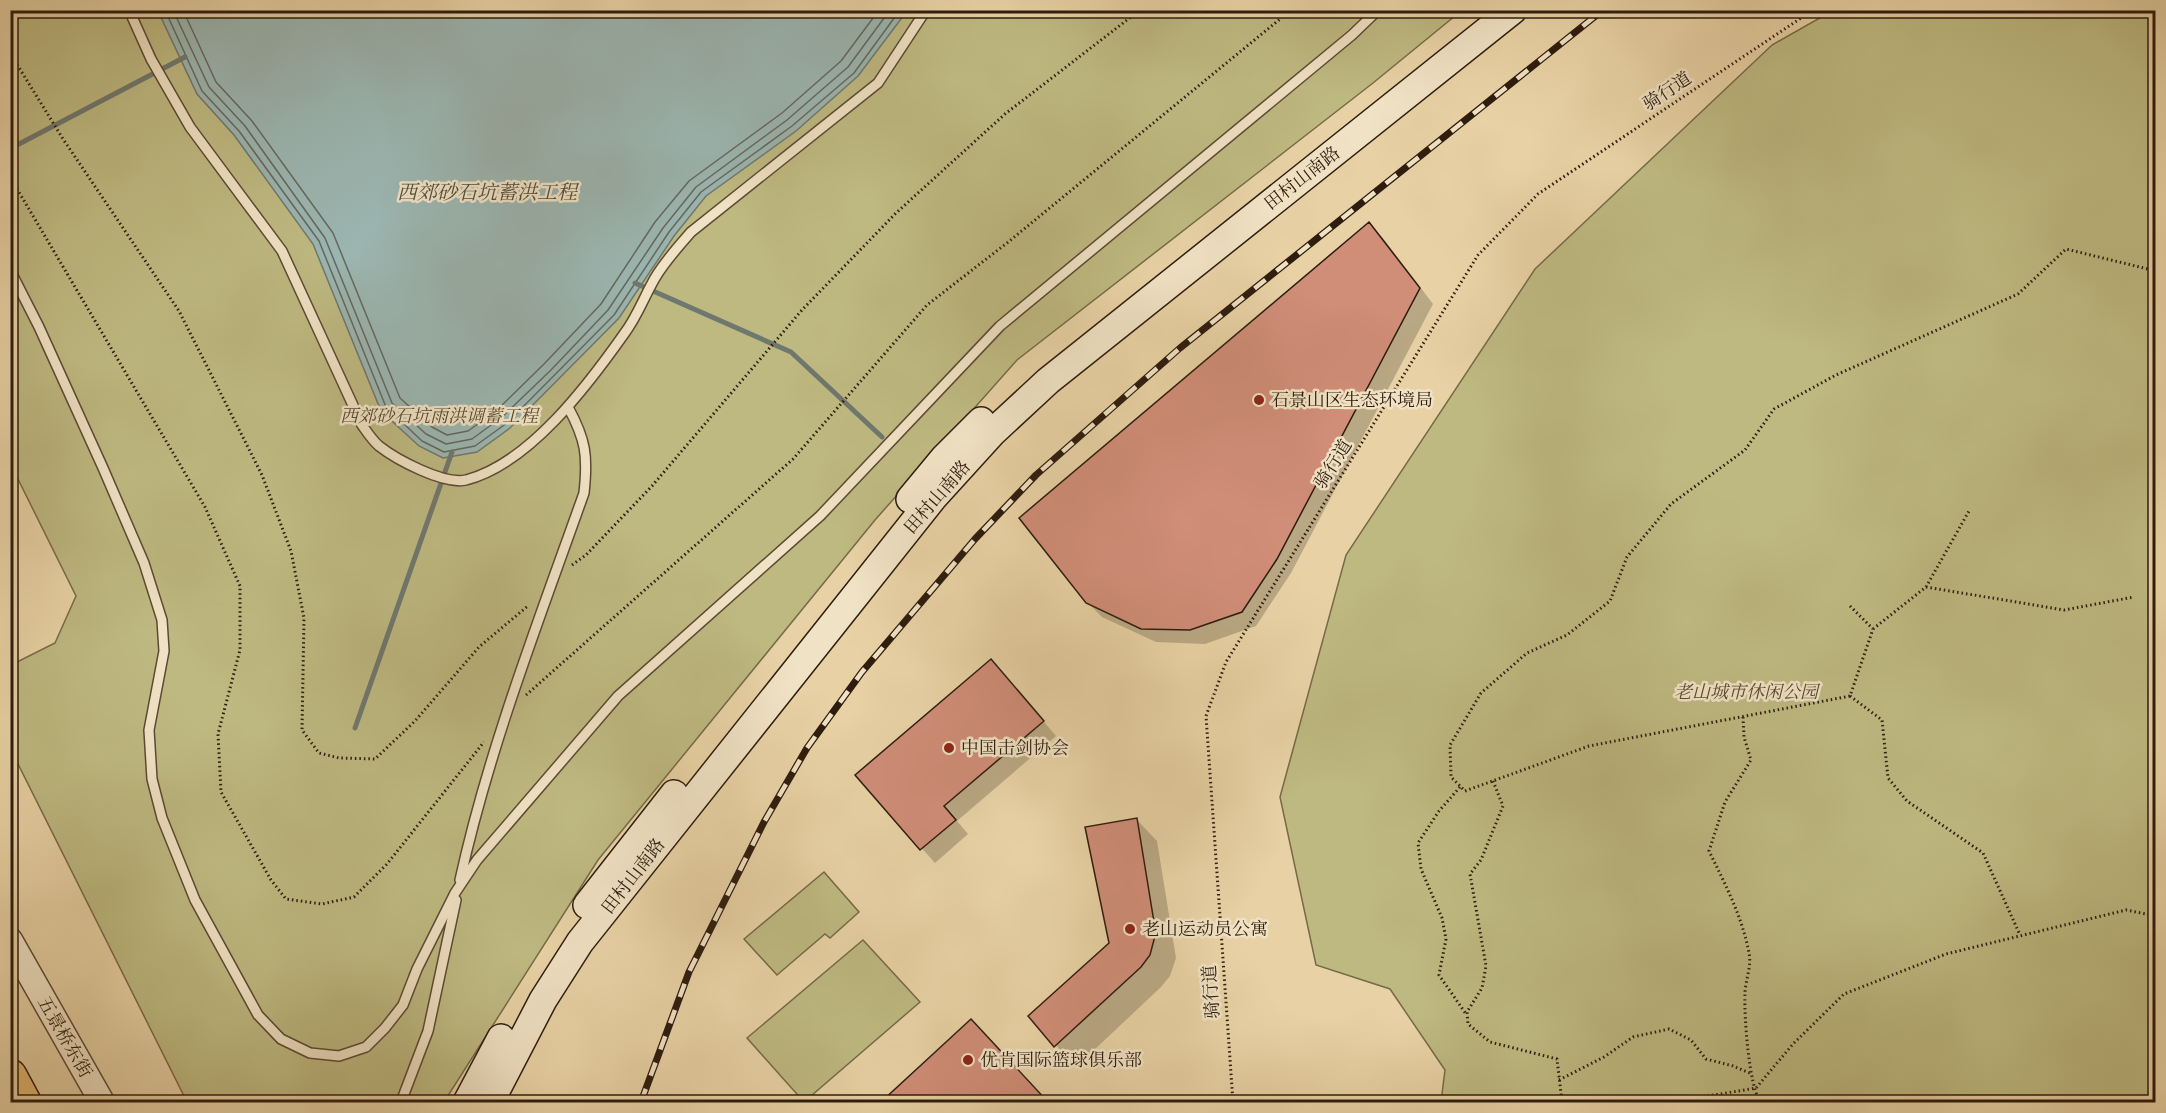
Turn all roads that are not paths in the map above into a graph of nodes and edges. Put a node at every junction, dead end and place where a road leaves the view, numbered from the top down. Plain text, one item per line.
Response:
1 (129, 10) edge
2 (926, 10) edge
3 (1378, 10) edge
4 (1484, 10) edge
5 (1513, 10) edge
6 (10, 270) edge
7 (568, 407) junction
8 (458, 888) junction
9 (10, 940) edge
10 (10, 1076) edge
11 (24, 1102) edge
12 (102, 1102) edge
13 (401, 1102) edge
14 (467, 1102) edge
15 (490, 1102) edge

1 - 7 lane
2 - 7 lane
3 - 8 lane
4 - 14 main road, 田村山南路
5 - 15 main road, 田村山南路
6 - 8 lane
7 - 8 lane
8 - 13 lane
9 - 12 street, 五景桥东街
10 - 11 highway

